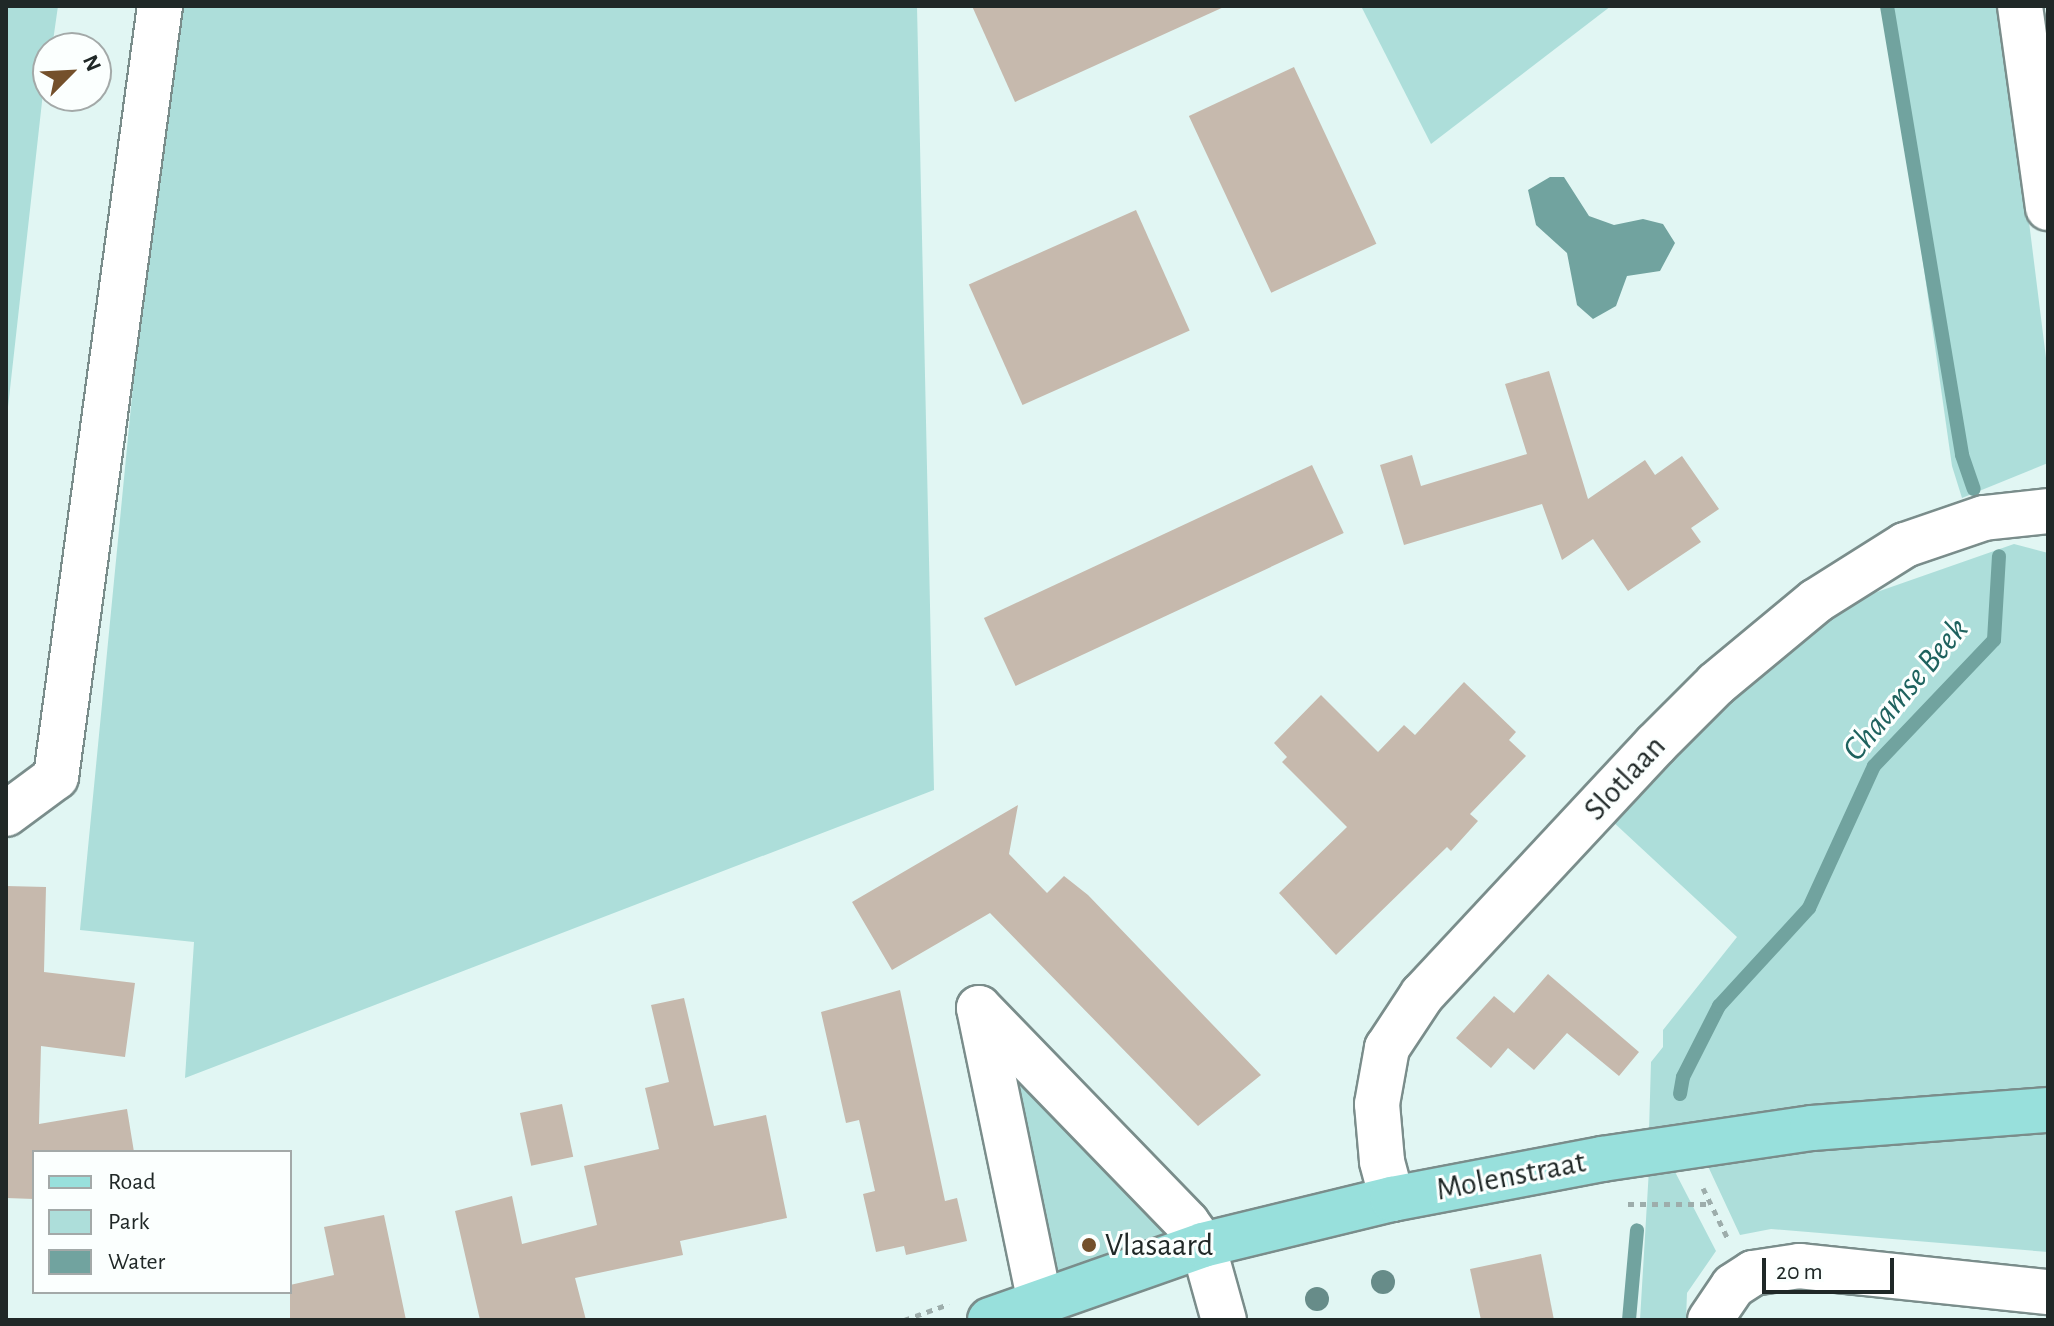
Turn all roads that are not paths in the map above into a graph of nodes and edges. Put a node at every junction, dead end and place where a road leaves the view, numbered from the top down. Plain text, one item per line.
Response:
1 (160, 6) edge
2 (2020, 6) edge
3 (2042, 125) edge
4 (2048, 208) edge
5 (2048, 511) edge
6 (6, 814) edge
7 (2048, 1110) edge
8 (1392, 1199) junction
9 (1203, 1245) junction
10 (2048, 1292) edge
11 (1040, 1303) junction
12 (1722, 1303) edge
13 (990, 1320) edge
14 (1224, 1320) edge

1 - 6 street
2 - 3 street
3 - 4 street
5 - 8 street, Slotlaan
7 - 8 main road, Molenstraat
8 - 9 main road, Molenstraat
9 - 11 main road, Molenstraat
9 - 11 street
9 - 14 street
10 - 12 street
11 - 13 main road, Molenstraat

